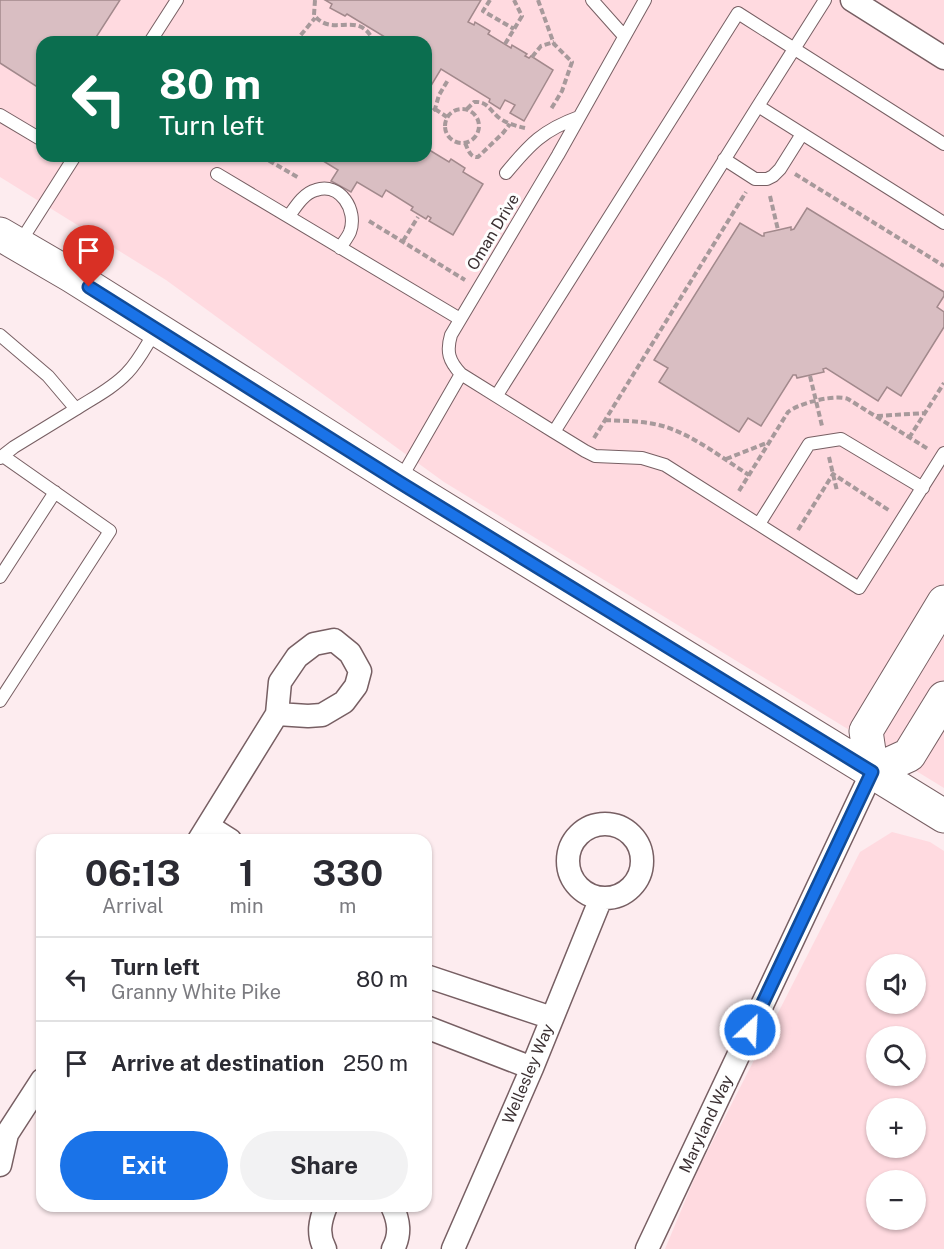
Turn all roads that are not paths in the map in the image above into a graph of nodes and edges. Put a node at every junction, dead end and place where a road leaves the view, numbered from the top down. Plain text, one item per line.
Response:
1 (177, 0) edge
2 (592, 0) edge
3 (645, 0) edge
4 (825, 0) edge
5 (852, 0) edge
6 (154, 36) edge
7 (624, 36) junction
8 (794, 48) junction
9 (944, 58) edge
10 (758, 106) junction
11 (0, 115) edge
12 (579, 117) junction
13 (802, 134) junction
14 (36, 136) edge
15 (944, 144) edge
16 (724, 159) junction
17 (68, 162) edge
18 (506, 173) dead end
19 (217, 174) dead end
20 (289, 216) junction
21 (944, 223) edge
22 (9, 240) edge
23 (340, 248) junction
24 (460, 319) junction
25 (156, 330) junction
26 (0, 335) edge
27 (461, 374) junction
28 (497, 395) junction
29 (76, 408) junction
30 (554, 432) junction
31 (944, 453) edge
32 (1, 457) edge
33 (399, 482) junction
34 (923, 488) junction
35 (55, 492) junction
36 (759, 524) junction
37 (0, 577) edge
38 (944, 602) edge
39 (944, 698) edge
40 (0, 701) edge
41 (277, 714) dead end
42 (872, 772) junction
43 (944, 816) edge
44 (203, 833) edge
45 (601, 898) dead end
46 (432, 978) edge
47 (552, 1018) junction
48 (432, 1029) edge
49 (532, 1068) junction
50 (36, 1090) edge
51 (0, 1165) edge
52 (324, 1212) edge
53 (395, 1212) edge
54 (400, 1247) edge
55 (326, 1249) edge
56 (453, 1249) edge
57 (647, 1249) edge

1 - 6 lane
2 - 7 lane
3 - 7 lane, Oman Drive
4 - 8 lane
5 - 9 street
7 - 12 lane, Oman Drive
8 - 10 lane
8 - 15 lane
8 - 28 lane
10 - 13 lane
10 - 16 lane
11 - 14 lane
12 - 18 lane
12 - 24 lane, Oman Drive
13 - 16 lane
13 - 21 lane
16 - 30 lane
17 - 22 lane
19 - 20 lane
20 - 23 lane
20 - 23 lane
22 - 25 main road
23 - 24 lane
24 - 27 lane, Oman Drive
25 - 29 lane
25 - 33 main road
26 - 29 lane
27 - 28 lane
27 - 33 lane
28 - 30 lane
29 - 32 lane
30 - 36 lane
31 - 34 lane
32 - 35 lane
33 - 42 main road
34 - 36 lane
34 - 36 lane
35 - 37 lane
35 - 40 lane
38 - 42 main road
39 - 42 main road
41 - 44 street
42 - 43 main road
42 - 57 street, Maryland Way
45 - 47 street, Wellesley Way
46 - 47 street
47 - 49 street, Wellesley Way
48 - 49 street
49 - 56 street, Wellesley Way
50 - 51 street
52 - 55 street
53 - 54 street

